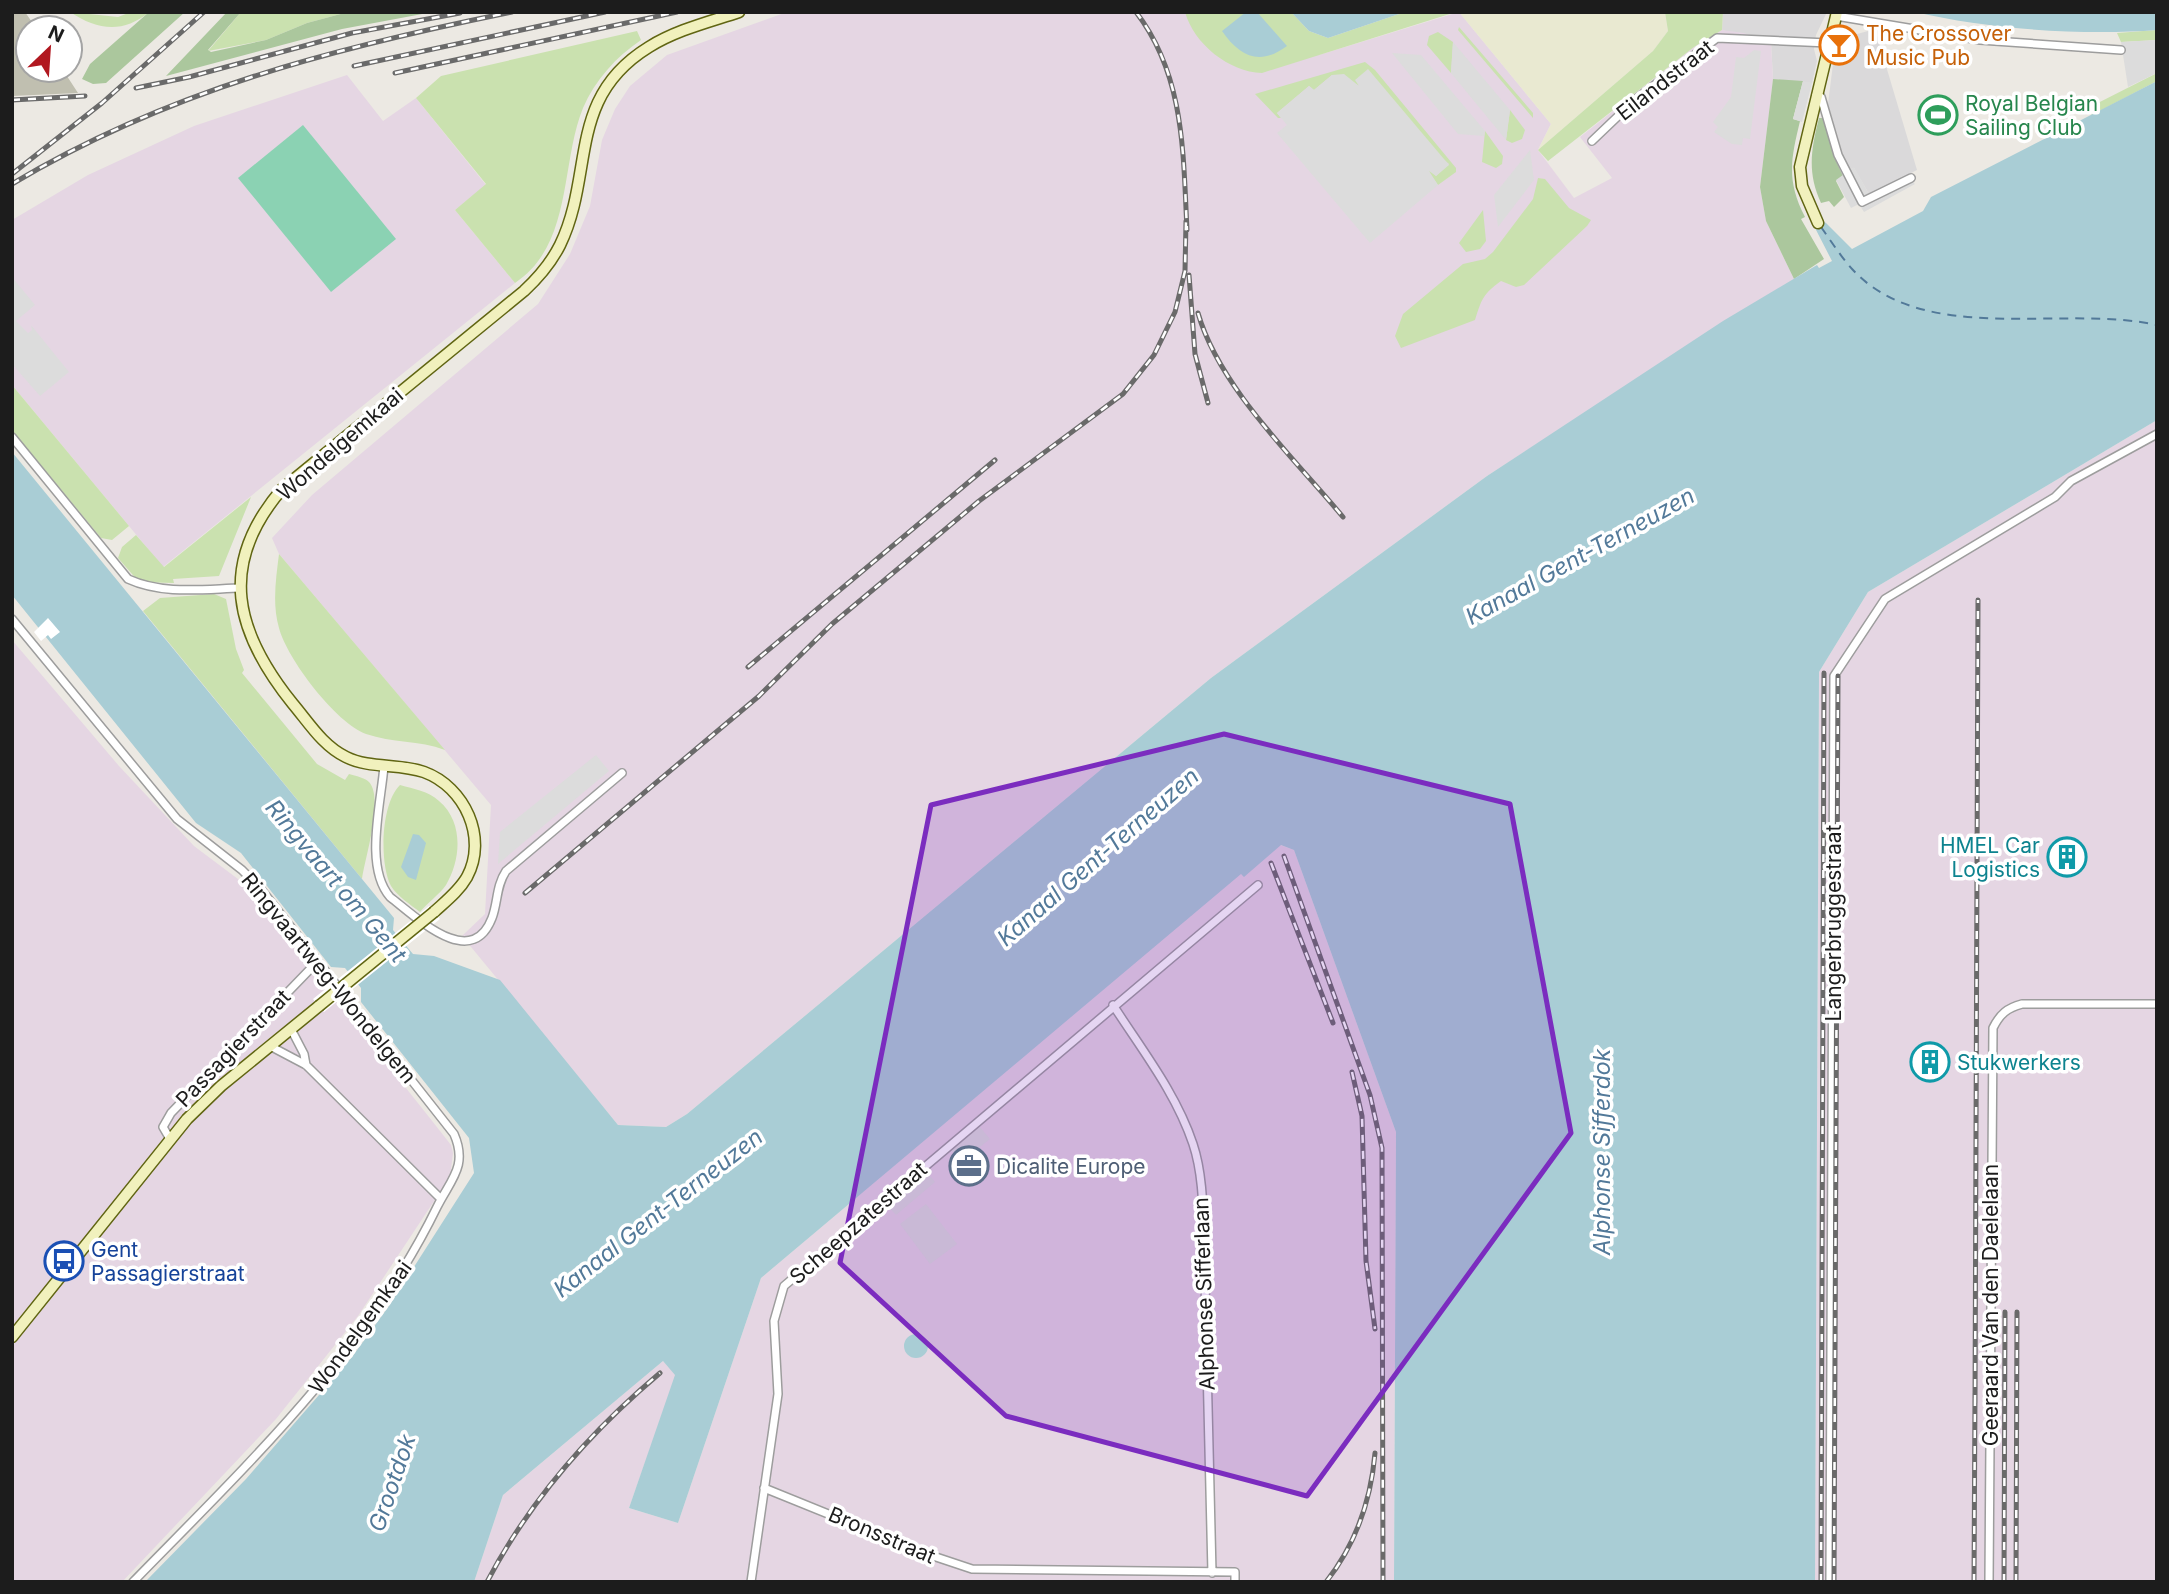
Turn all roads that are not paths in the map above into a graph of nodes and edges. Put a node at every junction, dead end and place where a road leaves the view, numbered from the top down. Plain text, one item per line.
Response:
1 (739, 12) edge
2 (1836, 14) edge
3 (1828, 43) junction
4 (2121, 50) dead end
5 (1816, 95) junction
6 (1592, 141) dead end
7 (1911, 178) dead end
8 (1818, 223) dead end
9 (2157, 433) edge
10 (12, 437) edge
11 (241, 588) junction
12 (12, 619) edge
13 (384, 766) junction
14 (622, 773) dead end
15 (1258, 885) dead end
16 (317, 962) junction
17 (2157, 1004) edge
18 (1113, 1005) junction
19 (291, 1029) junction
20 (270, 1046) junction
21 (306, 1065) junction
22 (170, 1139) junction
23 (441, 1199) junction
24 (12, 1337) edge
25 (764, 1488) junction
26 (1212, 1573) junction
27 (133, 1582) edge
28 (751, 1582) edge
29 (1235, 1582) edge
30 (1830, 1582) edge
31 (1989, 1582) edge

1 - 11 main road, Wondelgemkaai
2 - 3 main road
2 - 4 street
3 - 5 main road
3 - 6 street, Eilandstraat
5 - 7 street
5 - 8 main road
9 - 30 street, Langerbruggestraat
10 - 11 street
11 - 13 main road, Wondelgemkaai
12 - 16 street, Ringvaartweg-Wondelgem
13 - 14 street
13 - 19 main road, Wondelgemkaai, bridge
15 - 18 street, Scheepzatestraat
16 - 22 street, Passagierstraat
16 - 23 street, Ringvaartweg-Wondelgem
17 - 31 street, Geeraard Van den Daelelaan
18 - 25 street, Scheepzatestraat
18 - 26 street, Alphonse Sifferlaan
19 - 20 main road, Wondelgemkaai
19 - 21 street
20 - 21 street
20 - 22 main road, Wondelgemkaai
21 - 23 street
22 - 24 main road, Wondelgemkaai
23 - 27 street, Wondelgemkaai
25 - 26 street, Bronsstraat
25 - 28 street, Scheepzatestraat
26 - 29 street

